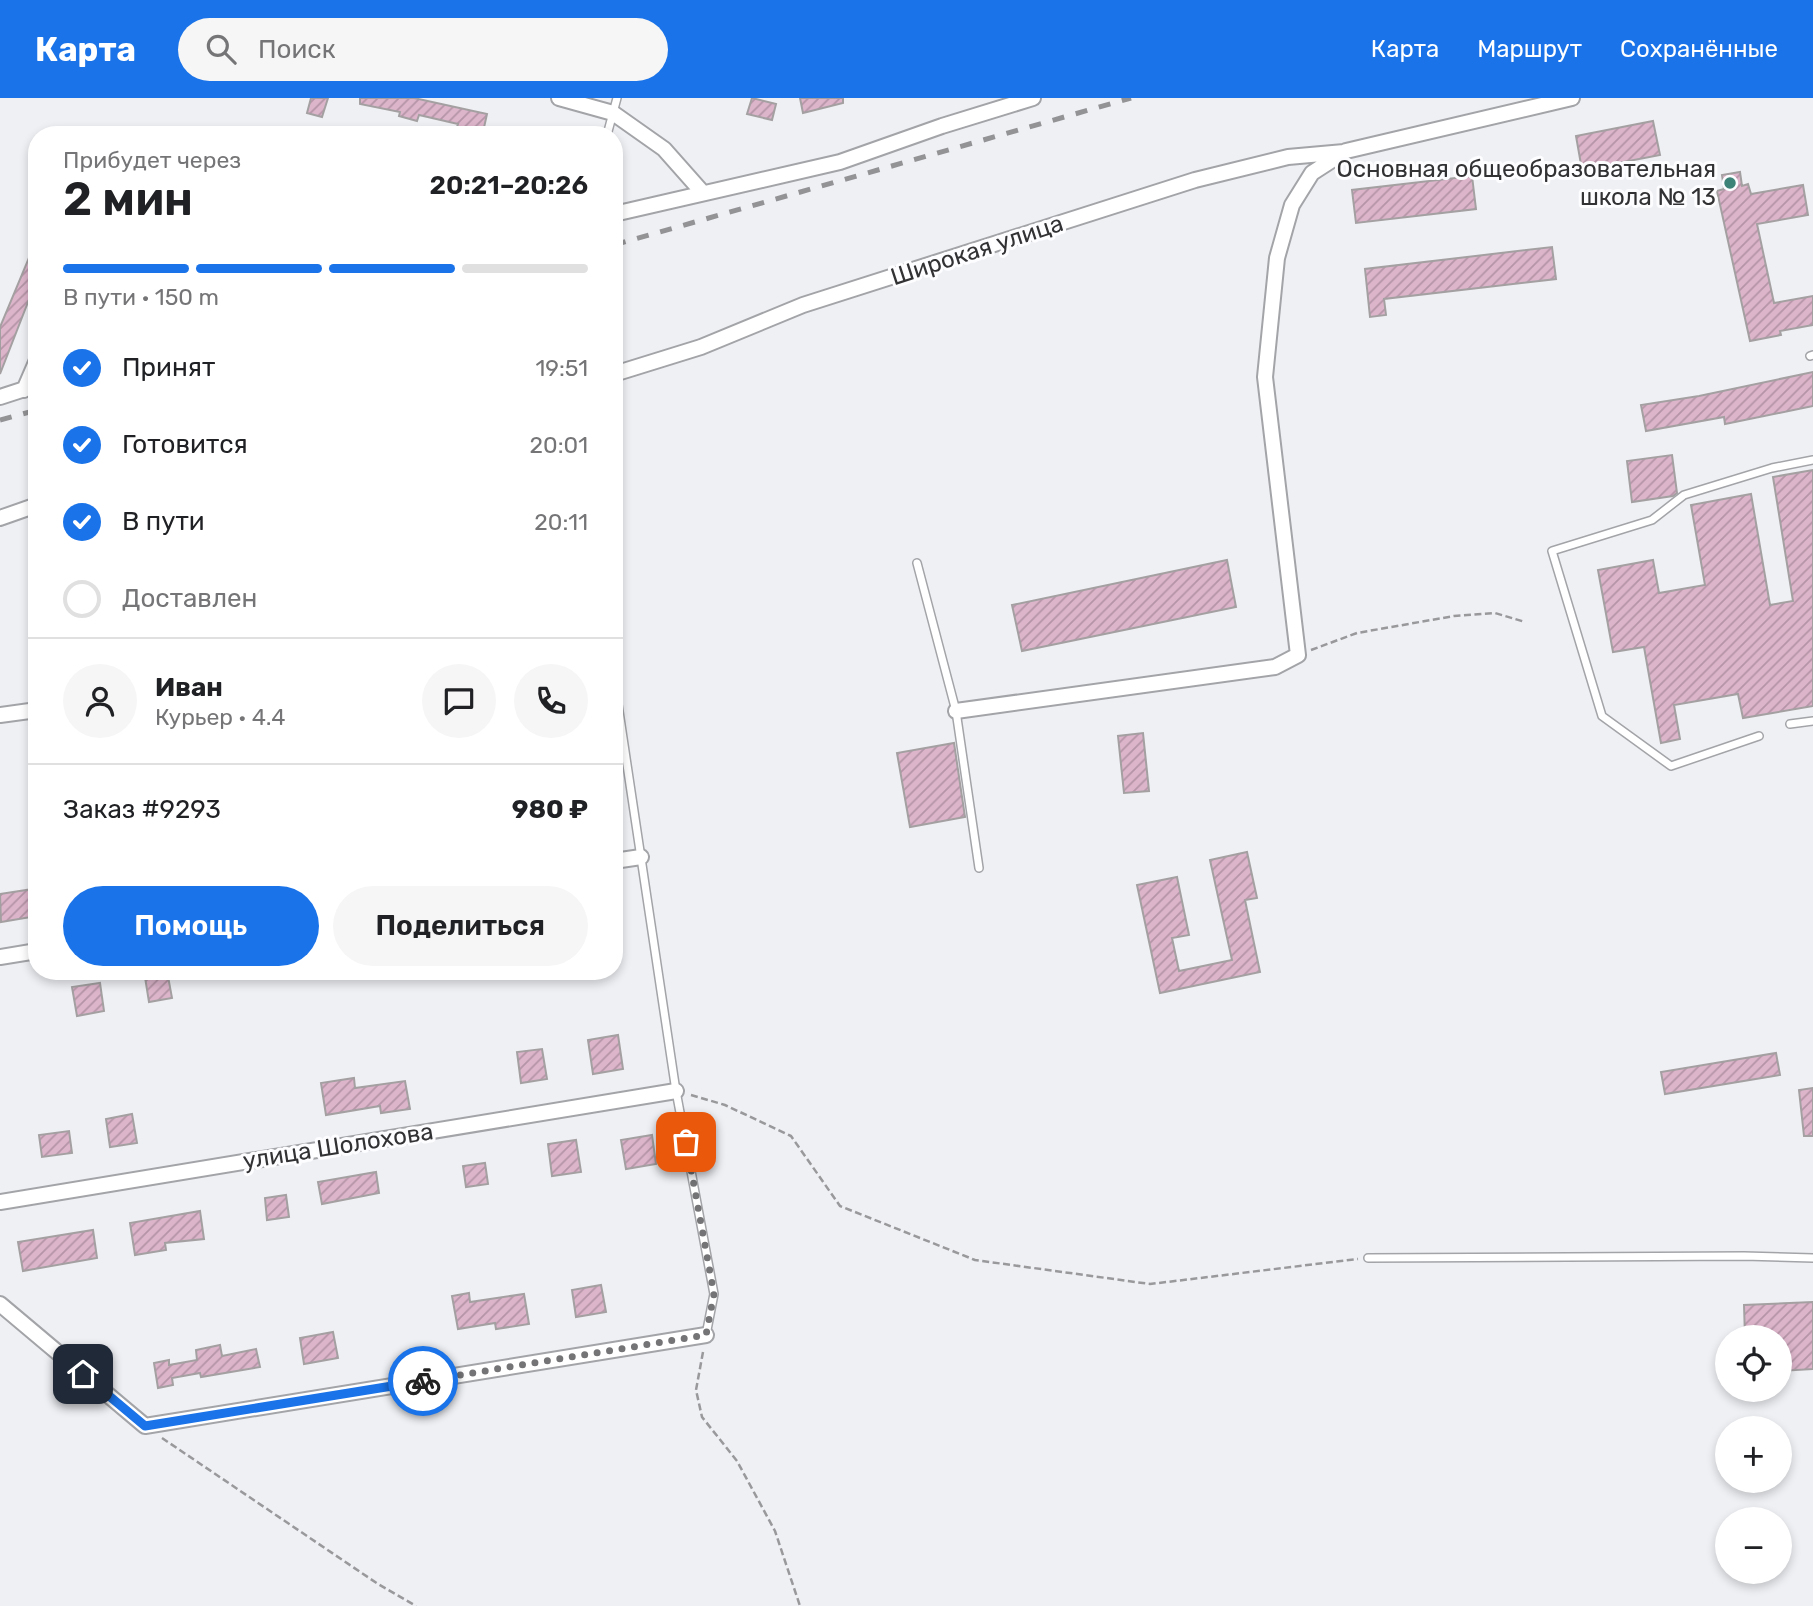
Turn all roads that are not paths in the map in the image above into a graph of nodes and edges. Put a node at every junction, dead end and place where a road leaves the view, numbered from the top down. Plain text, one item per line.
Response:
1 (559, 98) edge
2 (617, 98) edge
3 (1033, 98) edge
4 (1572, 98) edge
5 (613, 113) junction
6 (609, 126) edge
7 (1346, 151) junction
8 (703, 193) junction
9 (623, 212) edge
10 (623, 371) edge
11 (28, 389) edge
12 (0, 397) edge
13 (1813, 460) edge
14 (28, 508) edge
15 (0, 518) edge
16 (917, 563) dead end
17 (28, 711) edge
18 (956, 711) junction
19 (0, 715) edge
20 (1813, 720) edge
21 (1790, 724) dead end
22 (1759, 736) dead end
23 (623, 738) edge
24 (641, 857) junction
25 (623, 860) edge
26 (979, 868) dead end
27 (28, 952) edge
28 (0, 957) edge
29 (676, 1091) junction
30 (0, 1202) edge
31 (1368, 1258) road end
32 (1813, 1258) edge
33 (0, 1304) edge
34 (706, 1335) joint

1 - 5 street
2 - 5 lane
3 - 8 street
4 - 7 street
5 - 6 lane
5 - 8 street
7 - 10 street, Широкая улица
7 - 18 street
8 - 9 street
11 - 12 street
13 - 22 lane
14 - 15 street
16 - 18 lane
17 - 19 street
18 - 26 lane
20 - 21 lane
23 - 24 lane
24 - 25 street
24 - 29 lane
27 - 28 street
29 - 30 street, улица Шолохова
29 - 34 lane
31 - 32 lane
33 - 34 street

